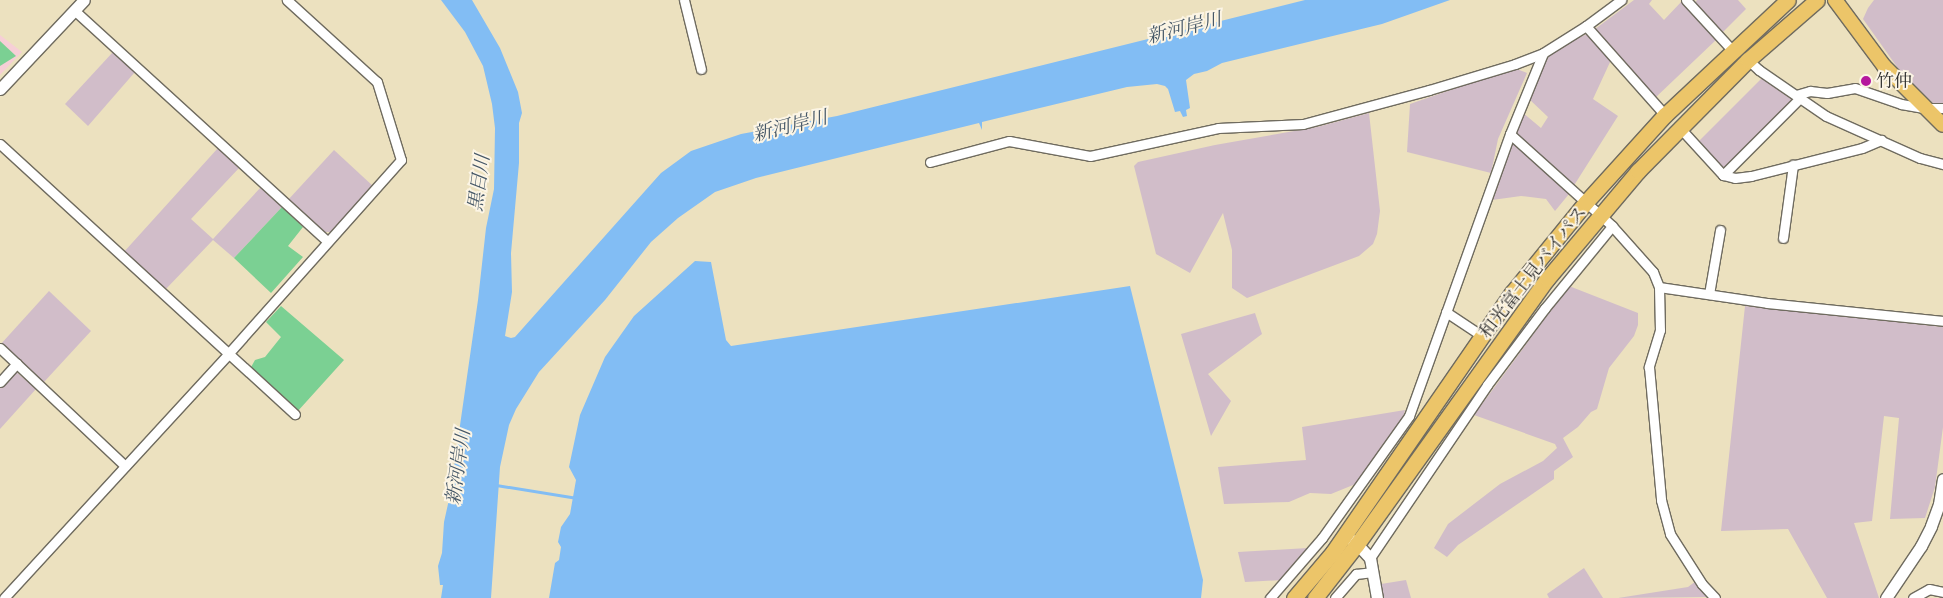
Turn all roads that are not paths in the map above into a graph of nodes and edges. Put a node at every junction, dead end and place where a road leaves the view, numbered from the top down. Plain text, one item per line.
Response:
1 (84, 0) edge
2 (287, 0) edge
3 (684, 0) edge
4 (1621, 0) edge
5 (1686, 0) edge
6 (1788, 0) edge
7 (1817, 0) edge
8 (1835, 0) edge
9 (74, 10) junction
10 (1586, 26) junction
11 (1732, 50) junction
12 (1543, 53) junction
13 (1748, 60) junction
14 (701, 69) dead end
15 (0, 89) edge
16 (1798, 96) junction
17 (1924, 108) junction
18 (1943, 108) edge
19 (1665, 115) junction
20 (1943, 125) edge
21 (1680, 128) junction
22 (1510, 134) junction
23 (1881, 140) junction
24 (0, 144) edge
25 (930, 162) dead end
26 (1943, 164) edge
27 (1793, 165) junction
28 (1723, 175) junction
29 (1586, 202) junction
30 (1600, 216) junction
31 (1612, 226) junction
32 (1720, 230) dead end
33 (1783, 238) dead end
34 (327, 241) junction
35 (1659, 287) junction
36 (1709, 294) junction
37 (1446, 312) junction
38 (1943, 322) edge
39 (1482, 336) junction
40 (0, 348) edge
41 (228, 354) junction
42 (17, 363) junction
43 (0, 382) edge
44 (295, 414) dead end
45 (125, 466) junction
46 (1943, 479) edge
47 (1344, 536) junction
48 (1357, 544) junction
49 (1370, 558) junction
50 (1373, 572) junction
51 (1942, 588) edge
52 (4, 598) edge
53 (1270, 598) edge
54 (1294, 598) edge
55 (1315, 598) edge
56 (1335, 598) edge
57 (1377, 598) edge
58 (1715, 598) edge
59 (1886, 598) edge
60 (1913, 598) edge

1 - 9 street
2 - 34 street
3 - 14 street
4 - 10 street
5 - 11 street
6 - 11 highway, 和光富士見バイパス
7 - 13 highway, 和光富士見バイパス
8 - 17 main road
9 - 15 street
9 - 34 street
10 - 12 street
10 - 19 street
11 - 19 highway, 和光富士見バイパス
12 - 22 street
12 - 25 street
13 - 16 street
13 - 21 highway, 和光富士見バイパス
16 - 17 street
16 - 23 street
16 - 28 street
17 - 18 street
17 - 20 main road
19 - 29 highway, 和光富士見バイパス
21 - 28 street
21 - 30 highway, 和光富士見バイパス
22 - 29 street
22 - 37 street
23 - 26 street
23 - 27 street
24 - 41 street
27 - 28 street
27 - 33 street
29 - 30 street
29 - 39 highway, 和光富士見バイパス
30 - 31 street
30 - 48 highway, 和光富士見バイパス
31 - 35 street
31 - 49 street
32 - 36 street
34 - 41 street
35 - 36 street
35 - 58 street
36 - 38 street
37 - 39 street
37 - 53 street
39 - 47 highway, 和光富士見バイパス
40 - 42 street
41 - 44 street
41 - 45 street
42 - 43 street
42 - 45 street
45 - 52 street
46 - 59 street
47 - 48 street
47 - 54 highway, 和光富士見バイパス
48 - 49 street
48 - 55 highway, 和光富士見バイパス
49 - 50 street
50 - 56 street
50 - 57 street
51 - 60 street

